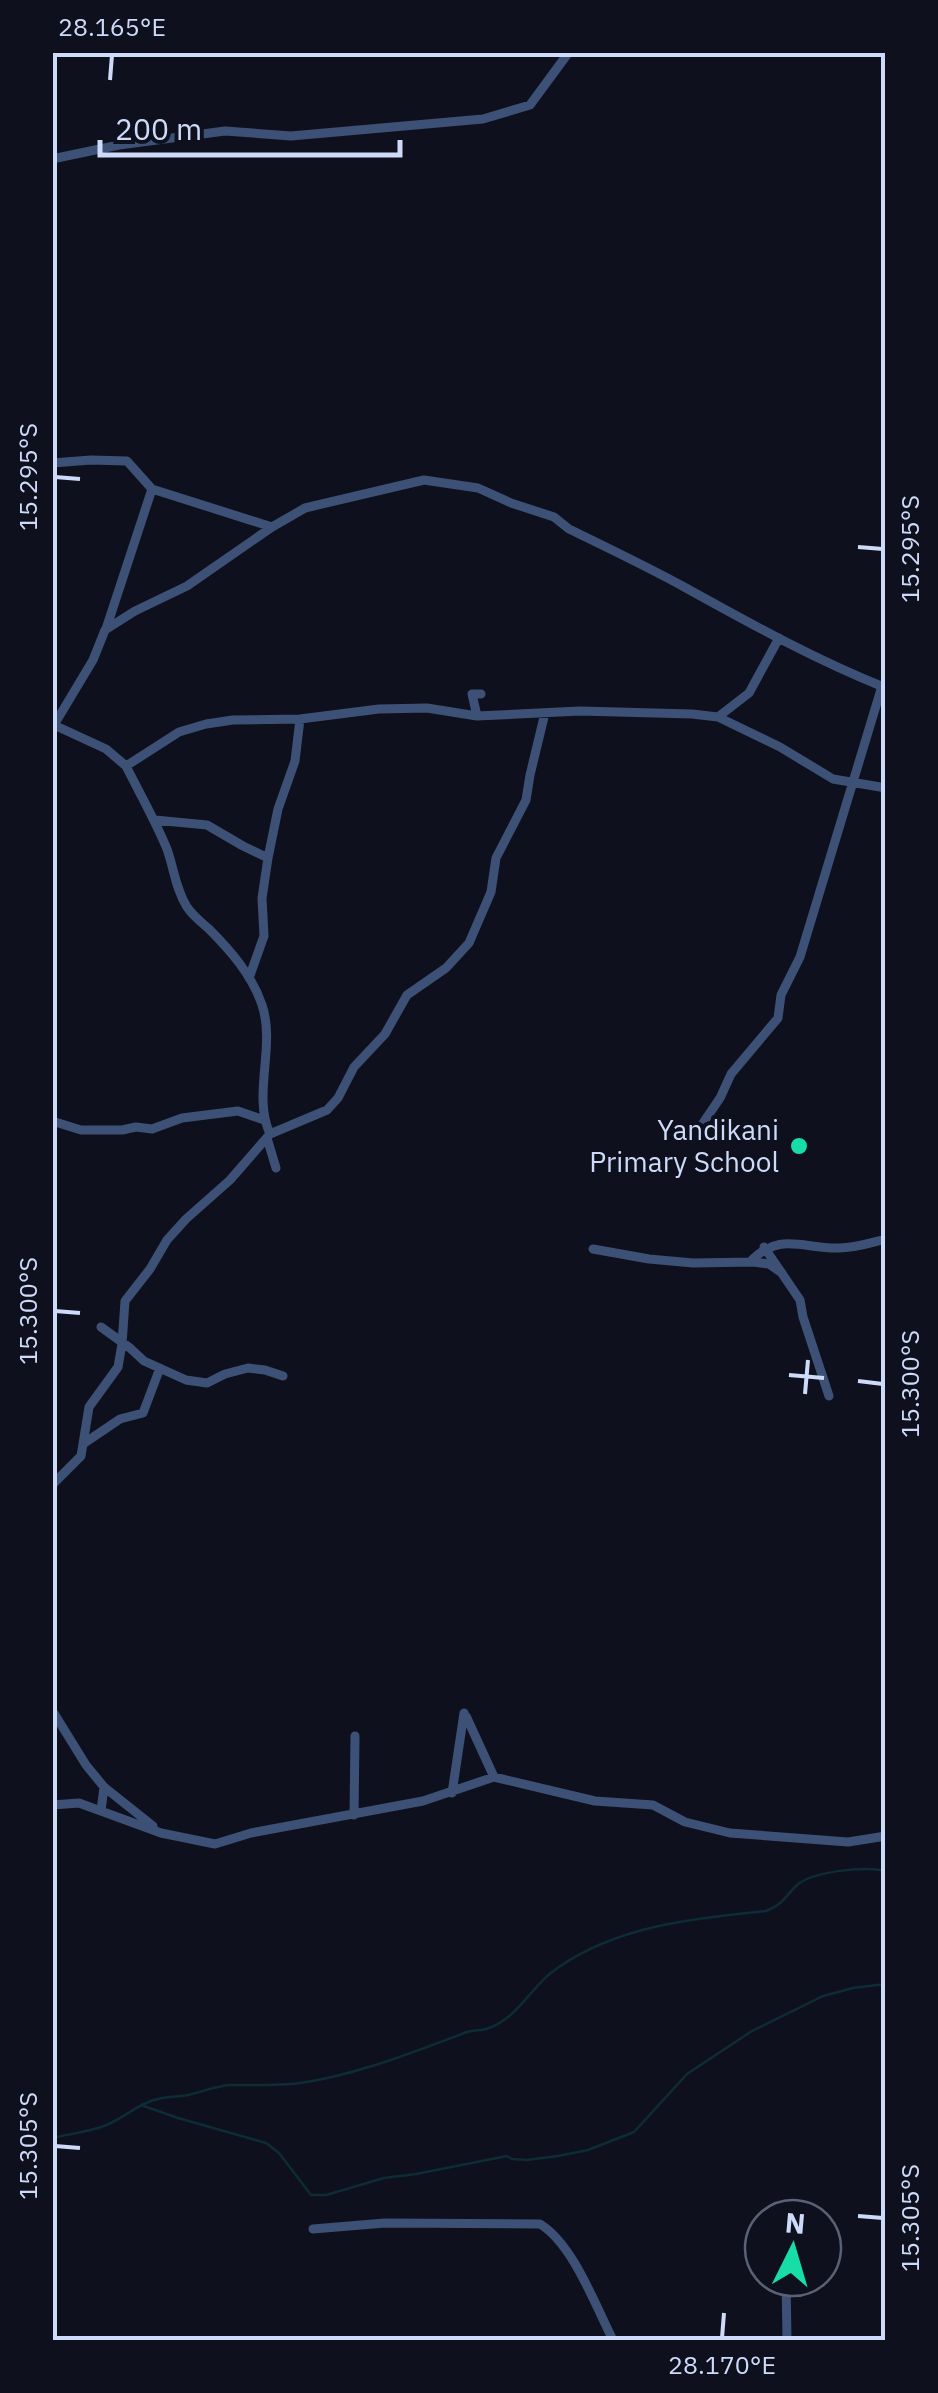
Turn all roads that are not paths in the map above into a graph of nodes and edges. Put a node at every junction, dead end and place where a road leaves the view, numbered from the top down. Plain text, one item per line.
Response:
1 (569, 52) edge
2 (52, 159) edge
3 (52, 463) edge
4 (152, 489) junction
5 (272, 527) junction
6 (105, 630) junction
7 (779, 638) junction
8 (884, 687) edge
9 (481, 694) dead end
10 (546, 713) junction
11 (477, 716) junction
12 (718, 718) junction
13 (300, 719) junction
14 (53, 725) edge
15 (126, 766) junction
16 (854, 783) junction
17 (886, 788) edge
18 (154, 820) junction
19 (268, 858) junction
20 (249, 978) junction
21 (264, 1120) junction
22 (52, 1121) edge
23 (700, 1126) dead end
24 (268, 1136) junction
25 (276, 1168) dead end
26 (886, 1239) edge
27 (764, 1248) junction
28 (593, 1250) dead end
29 (750, 1262) junction
30 (782, 1273) junction
31 (101, 1327) dead end
32 (122, 1344) junction
33 (160, 1368) junction
34 (283, 1376) dead end
35 (829, 1396) dead end
36 (83, 1444) junction
37 (52, 1486) edge
38 (52, 1710) edge
39 (356, 1736) dead end
40 (494, 1777) junction
41 (104, 1786) junction
42 (452, 1793) junction
43 (52, 1805) edge
44 (101, 1810) junction
45 (354, 1815) junction
46 (161, 1833) junction
47 (886, 1836) edge
48 (313, 2229) dead end
49 (786, 2298) edge
50 (613, 2340) edge
51 (786, 2340) edge

1 - 2 street
3 - 4 street
4 - 5 street
4 - 6 street
5 - 6 street
5 - 7 street
6 - 14 street
7 - 8 street
7 - 12 street
8 - 16 street
9 - 11 street
10 - 11 street
10 - 12 street
10 - 24 street
11 - 13 street
12 - 16 street
13 - 15 street
13 - 19 street
14 - 15 street
15 - 18 street
16 - 17 street
16 - 23 street
18 - 19 street
18 - 20 street
19 - 20 street
20 - 21 street
21 - 22 street
21 - 24 street
24 - 25 street
24 - 32 street
26 - 27 street
27 - 29 street
27 - 30 street
28 - 29 street
29 - 30 street
30 - 35 street
31 - 32 street
32 - 33 street
32 - 36 street
33 - 34 street
33 - 36 street
36 - 37 street
38 - 41 street
39 - 45 street
40 - 42 street
40 - 42 street
40 - 47 street
41 - 44 street
41 - 46 street
42 - 45 street
43 - 44 street
44 - 46 street
45 - 46 street
48 - 50 street
49 - 51 street

